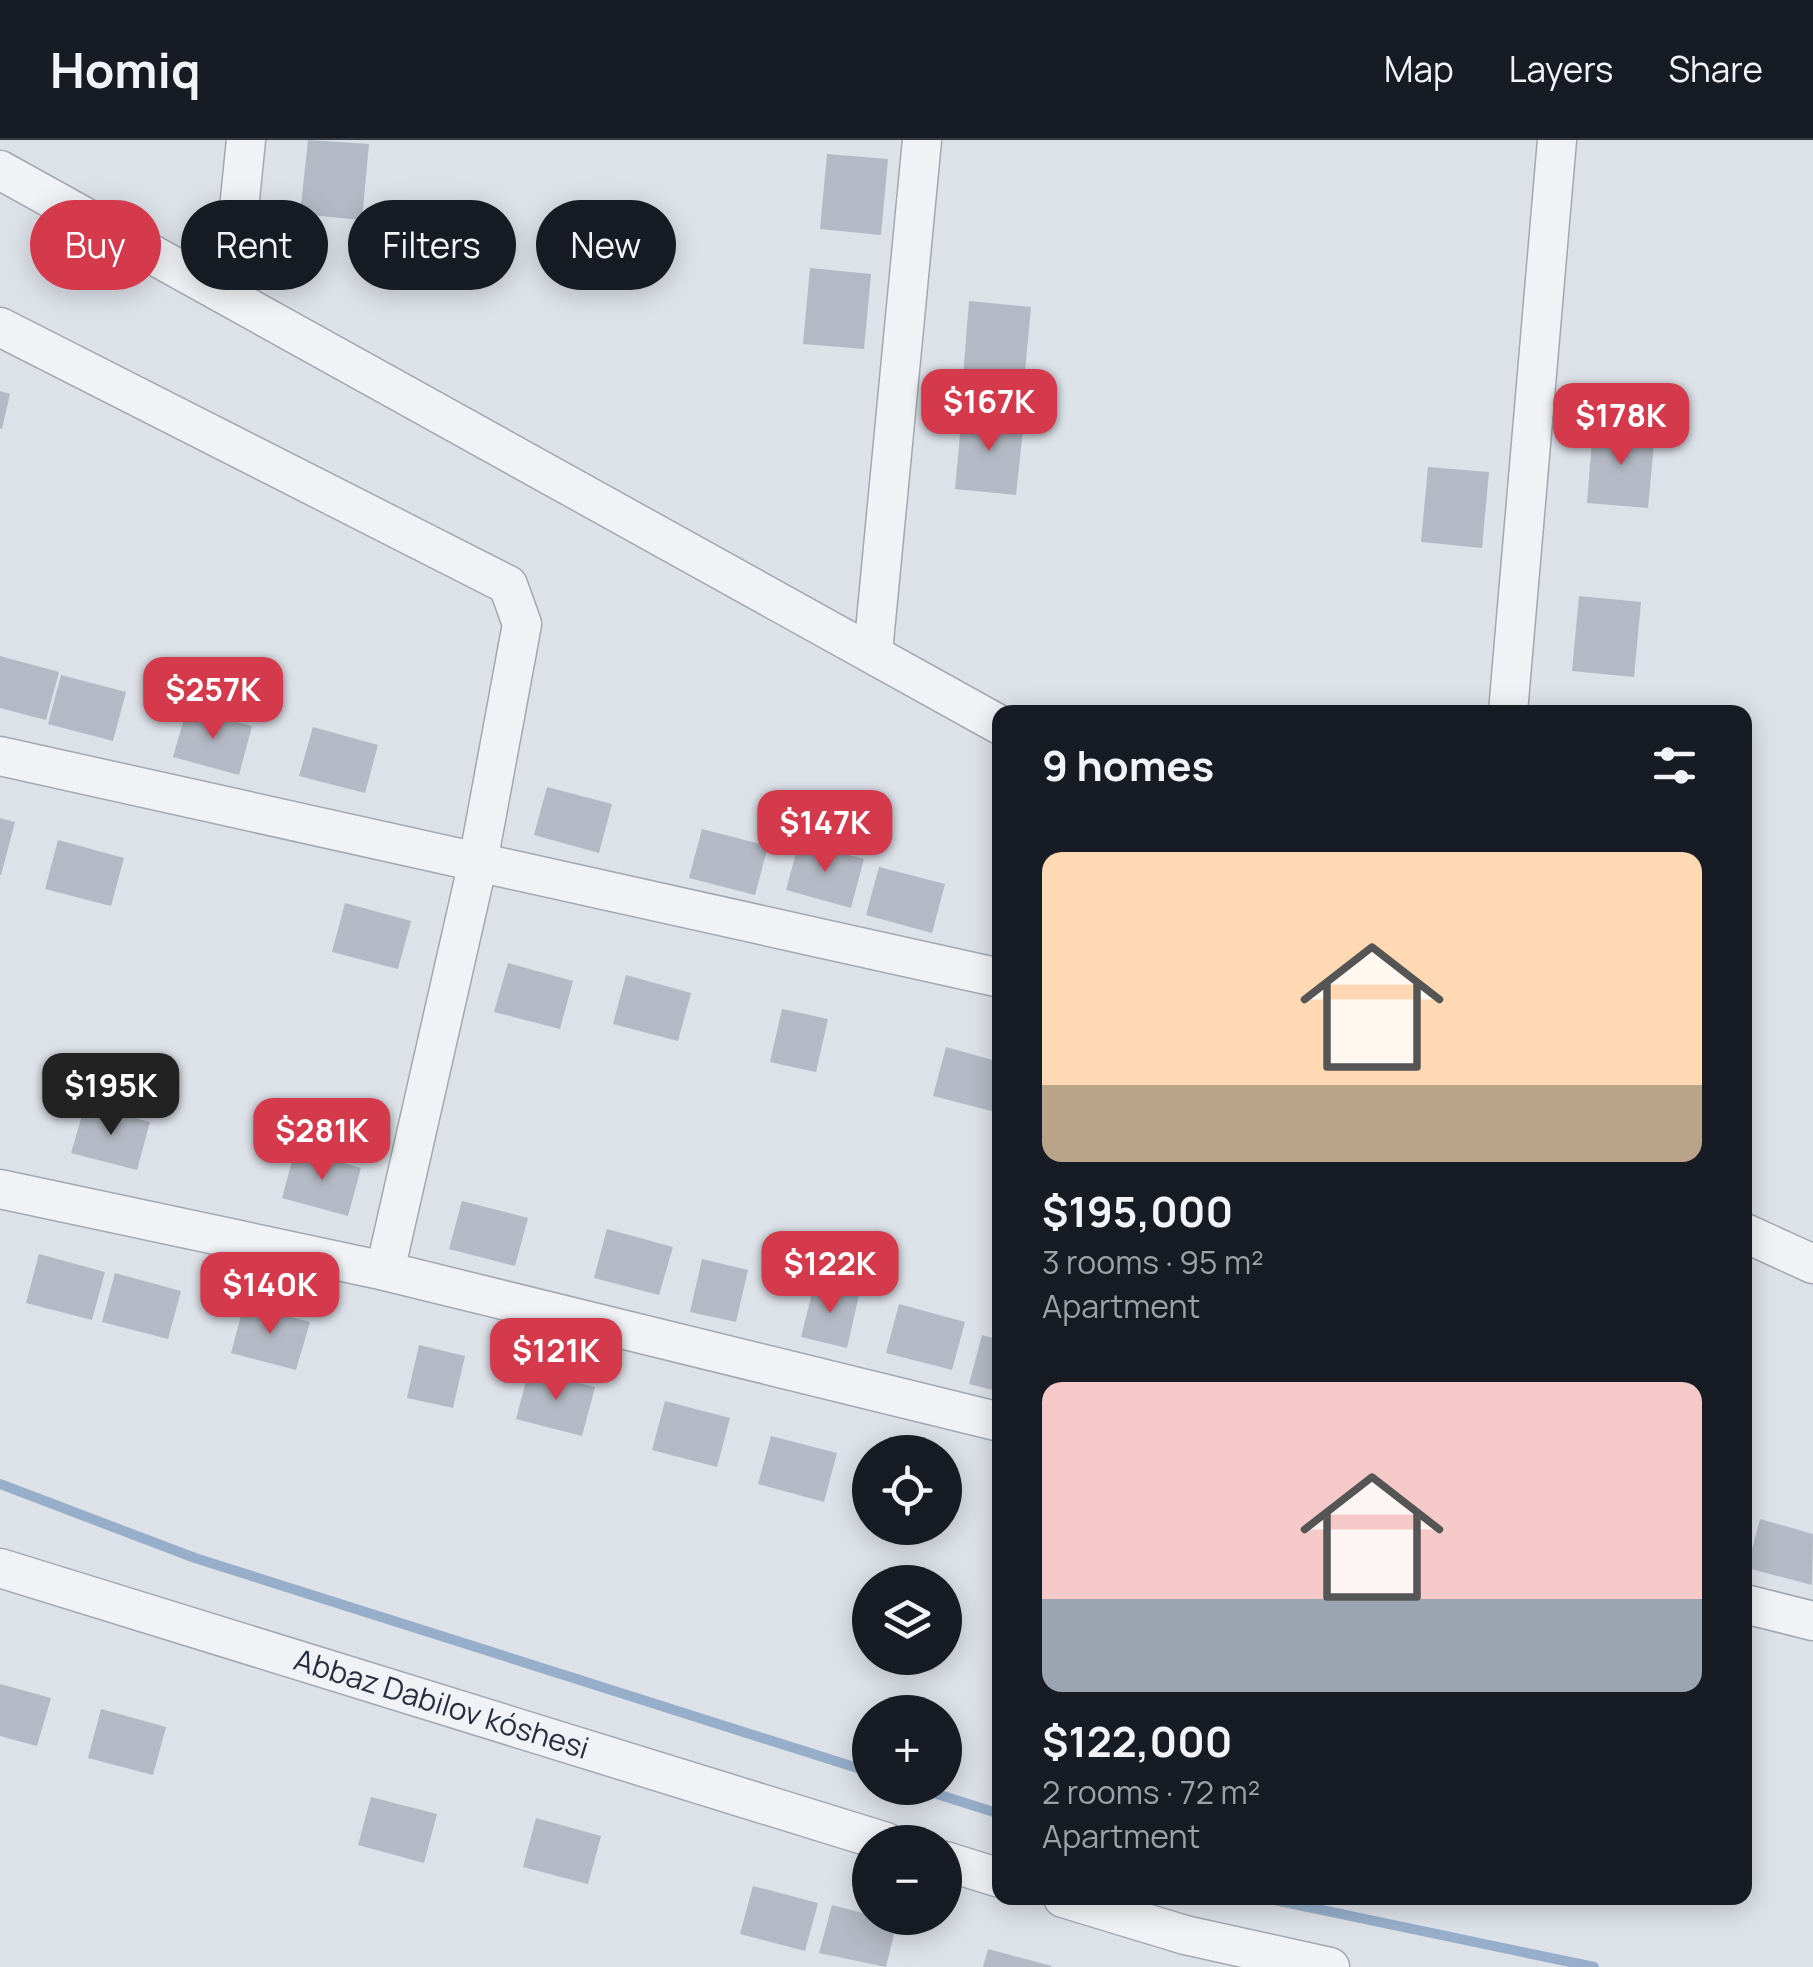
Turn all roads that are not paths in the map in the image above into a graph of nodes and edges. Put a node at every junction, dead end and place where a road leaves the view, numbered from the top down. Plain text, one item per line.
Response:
1 (246, 140) edge
2 (922, 140) edge
3 (1557, 140) edge
4 (0, 170) edge
5 (230, 297) junction
6 (0, 326) edge
7 (874, 652) junction
8 (1509, 705) edge
9 (992, 720) edge
10 (0, 756) edge
11 (478, 862) junction
12 (992, 976) edge
13 (0, 1189) edge
14 (1752, 1236) edge
15 (1813, 1264) edge
16 (384, 1271) junction
17 (992, 1420) edge
18 (0, 1568) edge
19 (1752, 1606) edge
20 (1813, 1621) edge
21 (852, 1831) edge
22 (962, 1866) edge
23 (992, 1876) edge
24 (1086, 1905) edge
25 (1330, 1967) edge

1 - 5 street
2 - 7 street
3 - 8 street
4 - 5 street
5 - 7 street
6 - 11 street
7 - 9 street
10 - 11 street
11 - 12 street
11 - 16 street
13 - 16 street
14 - 15 street
16 - 17 street
18 - 21 street, Abbaz Dabilov kóshesi
19 - 20 street
22 - 23 street
24 - 25 street

